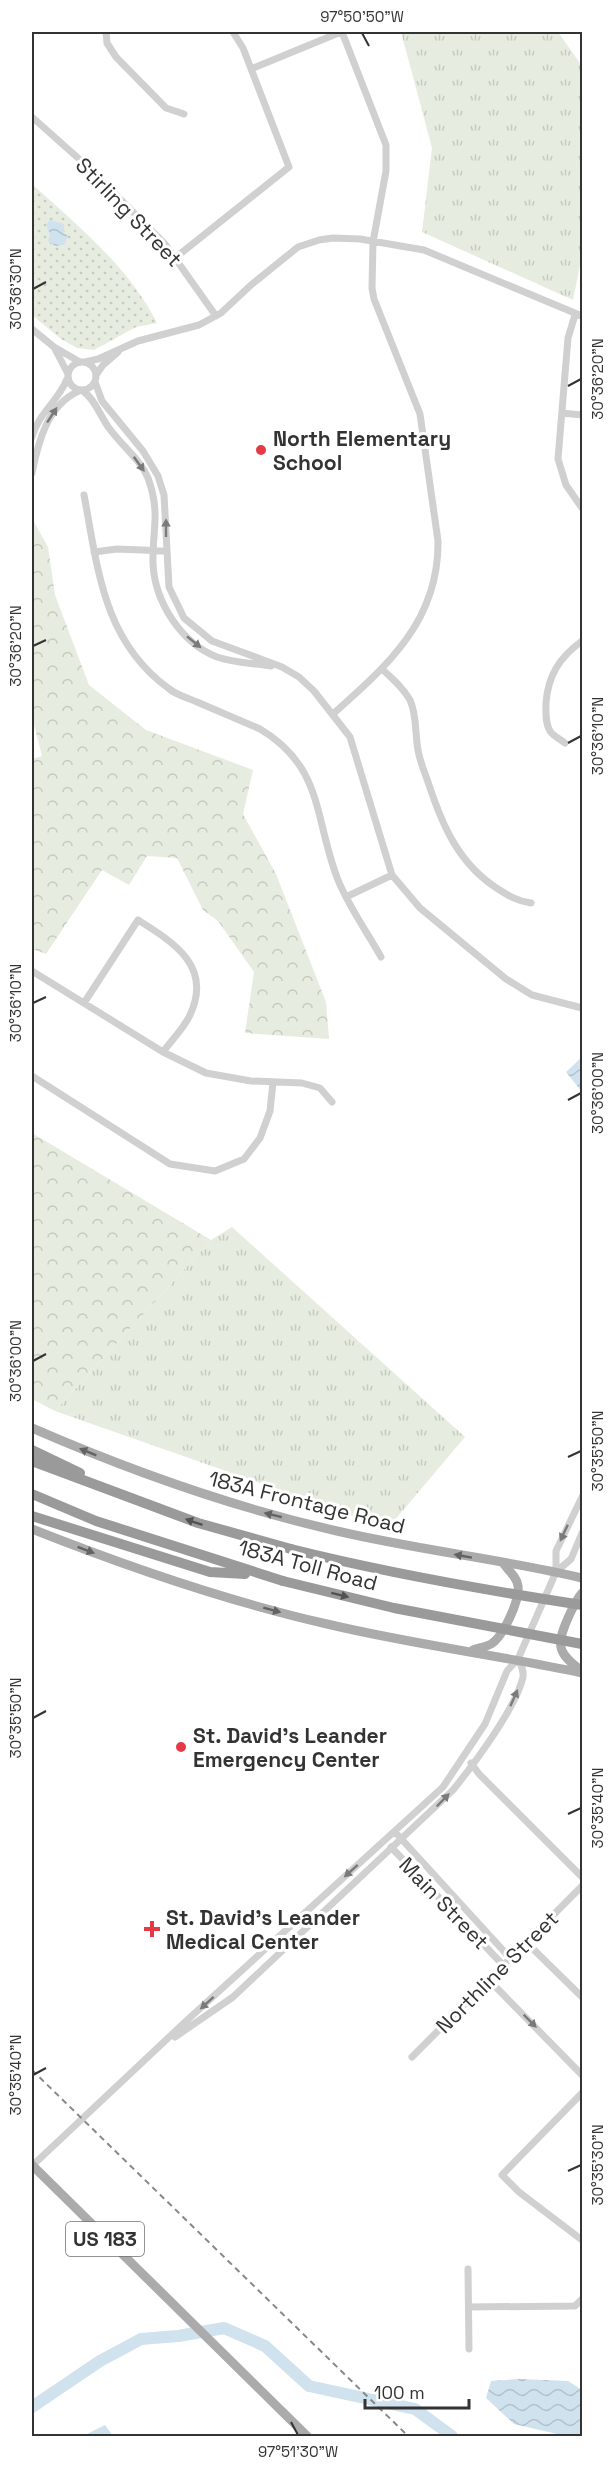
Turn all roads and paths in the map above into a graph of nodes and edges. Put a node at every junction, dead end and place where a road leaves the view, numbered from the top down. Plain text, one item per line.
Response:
1 (106, 32) edge
2 (233, 32) edge
3 (342, 32) edge
4 (251, 69) junction
5 (184, 114) dead end
6 (32, 117) edge
7 (373, 242) junction
8 (175, 258) junction
9 (579, 315) edge
10 (216, 316) junction
11 (32, 329) edge
12 (54, 347) junction
13 (122, 349) junction
14 (82, 362) junction
15 (68, 376) junction
16 (96, 379) junction
17 (81, 391) junction
18 (562, 413) junction
19 (582, 415) edge
20 (32, 438) edge
21 (32, 473) edge
22 (84, 495) dead end
23 (582, 508) edge
24 (154, 551) junction
25 (165, 551) junction
26 (94, 552) junction
27 (582, 641) edge
28 (282, 667) junction
29 (382, 670) junction
30 (333, 714) junction
31 (565, 743) dead end
32 (392, 875) junction
33 (346, 897) junction
34 (531, 903) dead end
35 (381, 957) dead end
36 (32, 971) edge
37 (84, 1003) junction
38 (582, 1008) edge
39 (162, 1052) junction
40 (32, 1076) edge
41 (273, 1082) junction
42 (332, 1102) dead end
43 (32, 1428) edge
44 (32, 1449) edge
45 (32, 1461) edge
46 (32, 1494) edge
47 (582, 1497) edge
48 (134, 1500) junction
49 (32, 1516) edge
50 (32, 1529) edge
51 (582, 1533) edge
52 (502, 1563) junction
53 (556, 1572) junction
54 (261, 1574) junction
55 (582, 1578) edge
56 (582, 1593) edge
57 (582, 1605) edge
58 (582, 1644) edge
59 (470, 1651) junction
60 (518, 1659) junction
61 (582, 1672) edge
62 (467, 1754) junction
63 (472, 1766) junction
64 (394, 1832) junction
65 (401, 1840) junction
66 (385, 1841) junction
67 (392, 1848) junction
68 (582, 1877) edge
69 (582, 1886) edge
70 (526, 1942) junction
71 (510, 1958) junction
72 (503, 1965) junction
73 (489, 1980) junction
74 (582, 1997) edge
75 (159, 2048) junction
76 (411, 2057) dead end
77 (582, 2074) edge
78 (582, 2093) edge
79 (32, 2166) edge
80 (582, 2240) edge
81 (468, 2269) dead end
82 (582, 2299) edge
83 (469, 2307) junction
84 (469, 2349) dead end
85 (307, 2436) edge

1 - 5 street
2 - 4 street
3 - 4 street
3 - 7 street
4 - 8 street
6 - 8 street, Stirling Street
7 - 9 street
7 - 10 street
7 - 29 street
8 - 10 street, Stirling Street
9 - 18 street
10 - 13 street
11 - 12 street
12 - 14 street
12 - 15 street
13 - 14 street
13 - 16 street
14 - 15 street
14 - 16 street
15 - 17 street
15 - 20 street
16 - 17 street
25 -> 16 street
21 -> 17 street
17 -> 24 street
18 - 19 street
18 - 23 street
22 - 26 street
24 - 25 street
24 - 26 street
24 -> 28 street
25 - 28 street
26 - 33 street
27 - 31 street
28 - 30 street
29 - 30 street
29 - 34 street
30 - 32 street
32 - 33 street
32 - 38 street
33 - 35 street
36 - 37 street
37 - 39 street
37 - 39 street
39 - 41 street
40 - 41 street
41 - 42 street
52 -> 43 main road, 183A Frontage Road
44 - 48 highway
45 - 48 highway, 183A Toll Road
46 - 54 highway, 183A Toll Road
47 -> 53 street
57 -> 48 highway, 183A Toll Road, bridge
49 - 54 highway
50 -> 59 main road
51 - 53 street
52 - 53 main road, 183A Frontage Road
52 - 59 main road
53 - 55 main road, 183A Frontage Road
53 - 60 street
54 -> 58 highway, 183A Toll Road, bridge
56 - 61 main road
59 - 60 main road
60 - 61 main road
60 - 62 street
63 -> 60 street
62 - 63 street
62 - 64 street
65 -> 63 street
63 - 68 street
64 - 65 street, Main Street
64 - 66 street
65 - 67 street
65 - 71 street, Main Street
66 - 67 street, Main Street
66 -> 75 street
67 - 72 street, Main Street
67 - 75 street
69 - 70 street, Northline Street
70 - 71 street, Northline Street
70 - 74 street
71 - 72 street, Northline Street
72 - 73 street, Northline Street
73 - 76 street, Northline Street
73 -> 77 street, Main Street
75 - 79 street
78 - 80 street
79 - 85 main road, US 183
81 - 83 street
82 - 83 street
83 - 84 street

